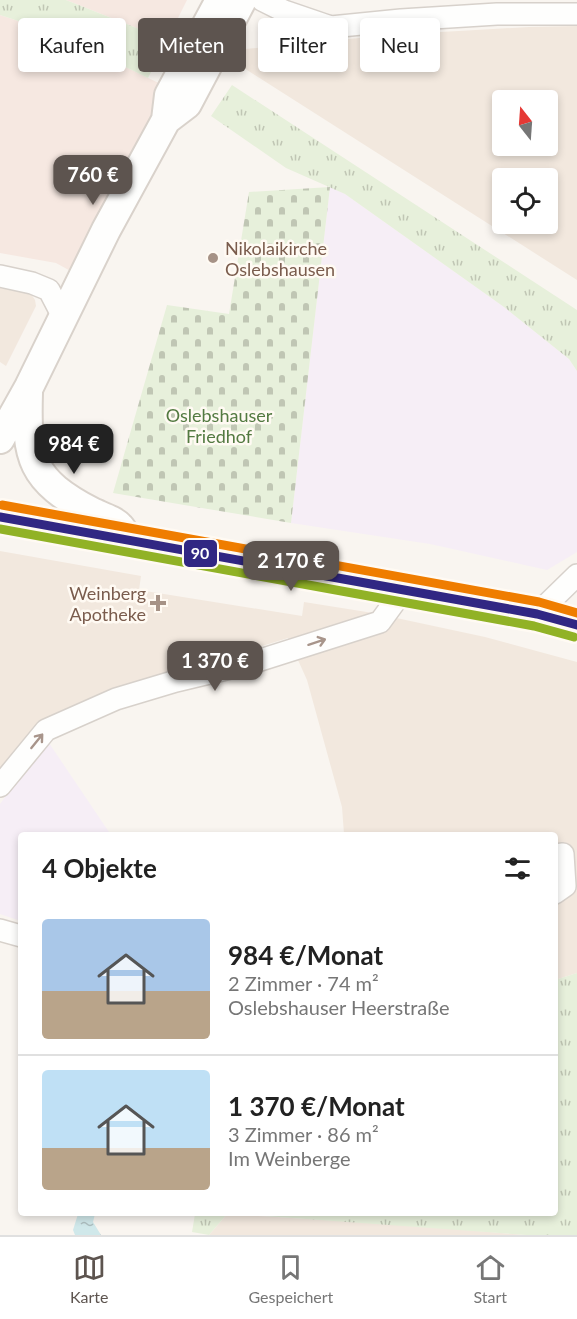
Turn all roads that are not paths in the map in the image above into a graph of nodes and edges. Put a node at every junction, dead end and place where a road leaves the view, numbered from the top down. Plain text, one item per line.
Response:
1 (220, 0) edge
2 (242, 0) edge
3 (262, 0) edge
4 (577, 14) edge
5 (166, 120) junction
6 (0, 276) edge
7 (62, 315) junction
8 (28, 387) junction
9 (0, 439) edge
10 (0, 517) edge
11 (128, 541) junction
12 (577, 575) edge
13 (404, 589) junction
14 (537, 614) junction
15 (577, 624) edge
16 (0, 786) edge
17 (558, 855) edge
18 (558, 891) edge
19 (0, 930) edge
20 (18, 935) edge

1 - 5 main road
2 - 5 main road
3 - 4 street
5 - 7 main road
6 - 7 street
7 - 8 main road
8 - 9 main road
8 - 11 main road
10 - 11 main road
11 - 13 main road
12 - 14 street
13 - 14 main road
16 -> 13 street
14 - 15 main road
17 - 18 street
19 - 20 street

